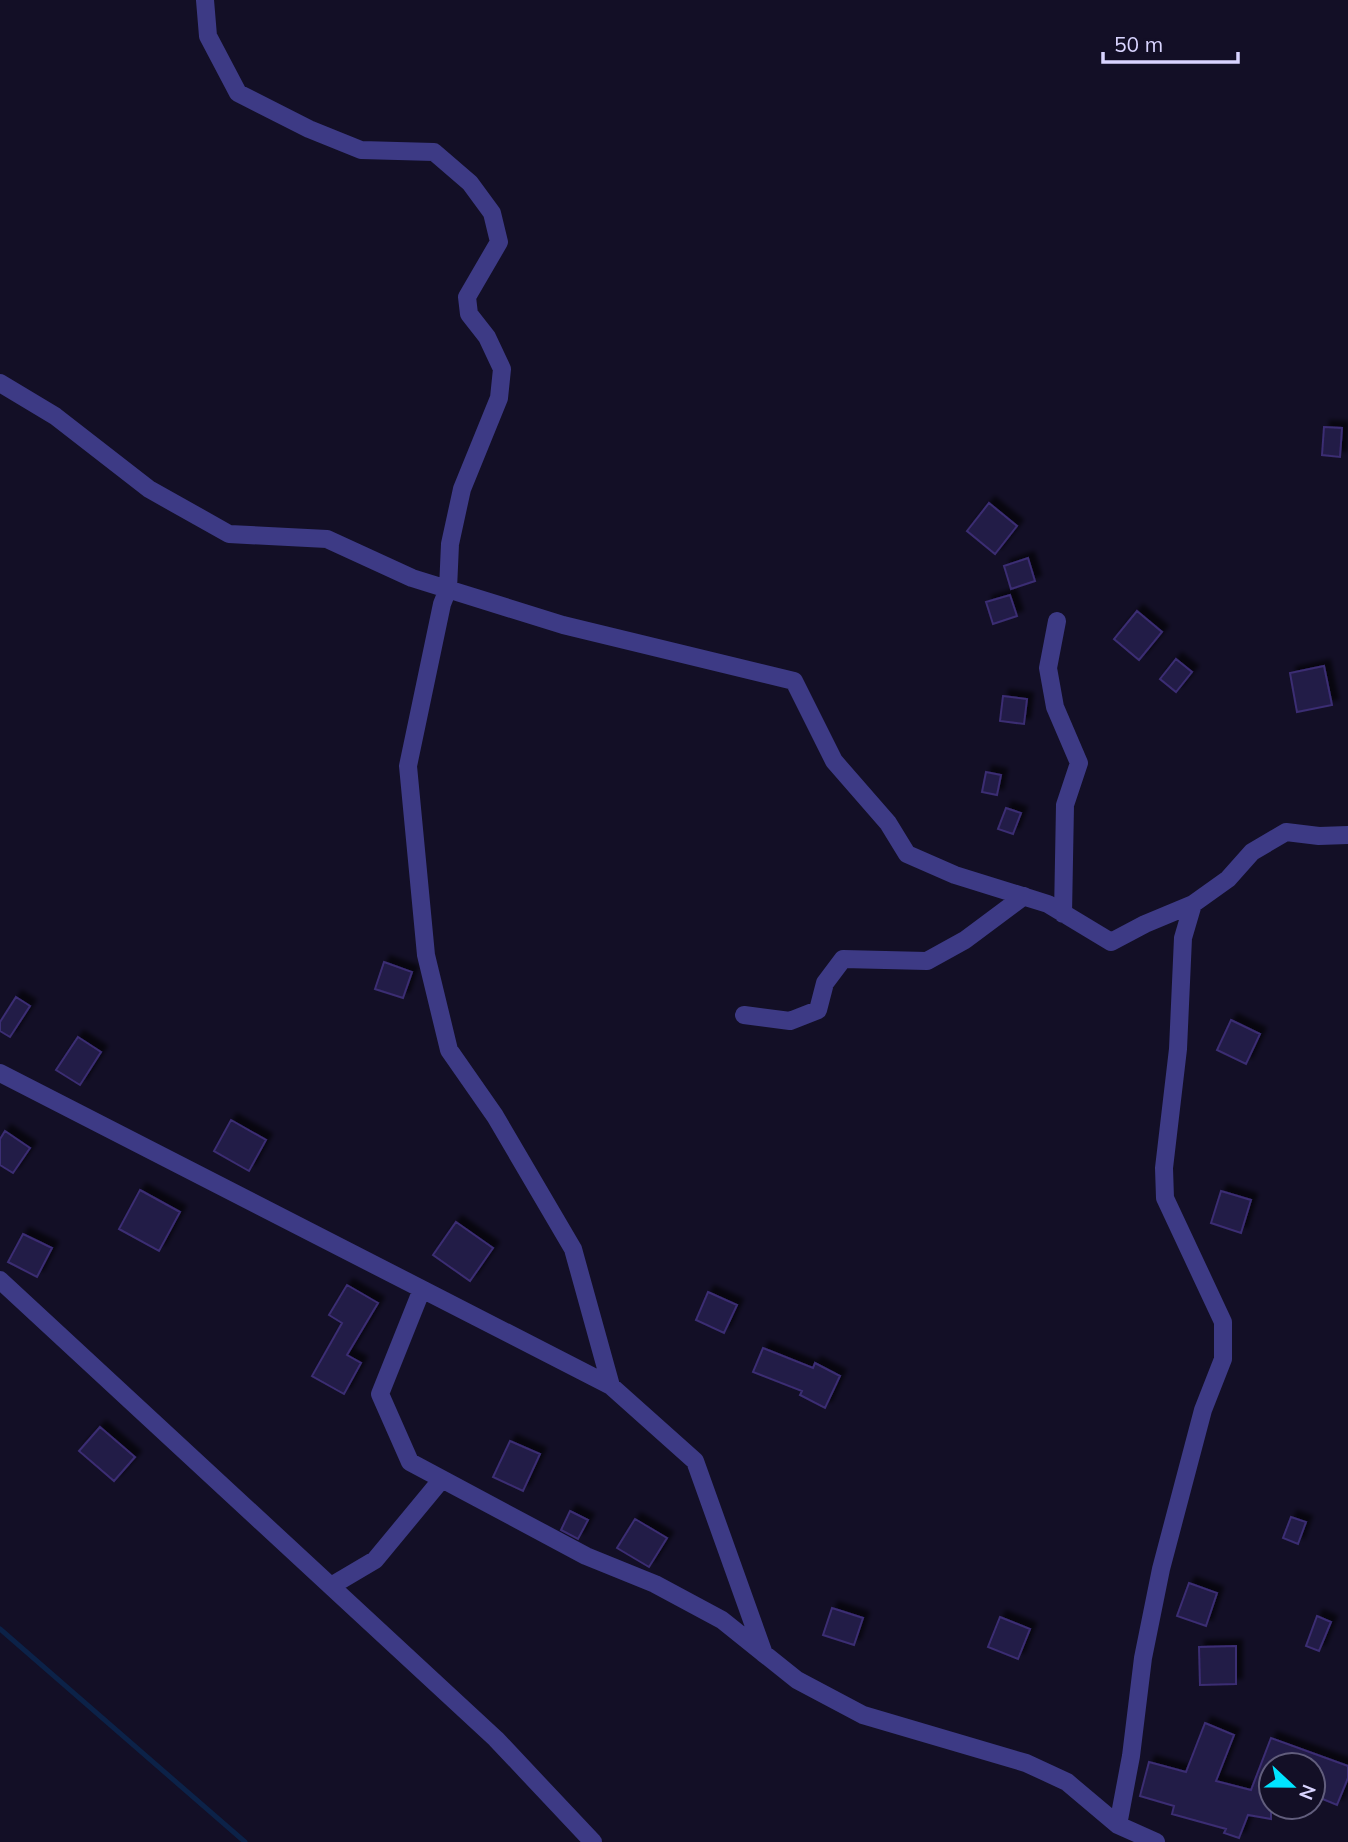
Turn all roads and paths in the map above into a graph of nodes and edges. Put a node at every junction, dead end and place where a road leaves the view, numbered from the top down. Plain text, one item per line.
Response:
1 (205, 0) edge
2 (0, 383) edge
3 (448, 589) junction
4 (1058, 621) dead end
5 (1348, 835) edge
6 (1024, 896) junction
7 (1193, 904) junction
8 (1063, 914) junction
9 (744, 1014) dead end
10 (0, 1073) edge
11 (0, 1280) edge
12 (422, 1289) junction
13 (611, 1386) junction
14 (442, 1479) junction
15 (331, 1586) junction
16 (764, 1654) junction
17 (1118, 1825) junction
18 (593, 1842) edge
19 (1156, 1842) edge

1 - 3 street
2 - 3 street
3 - 6 street
3 - 13 street
4 - 8 street
5 - 7 street
6 - 8 street
6 - 9 street
7 - 8 street
7 - 17 street
10 - 12 street
11 - 15 street
12 - 13 street
12 - 14 street
13 - 16 street
14 - 15 street
14 - 16 street
15 - 18 street
16 - 17 street
17 - 19 street

